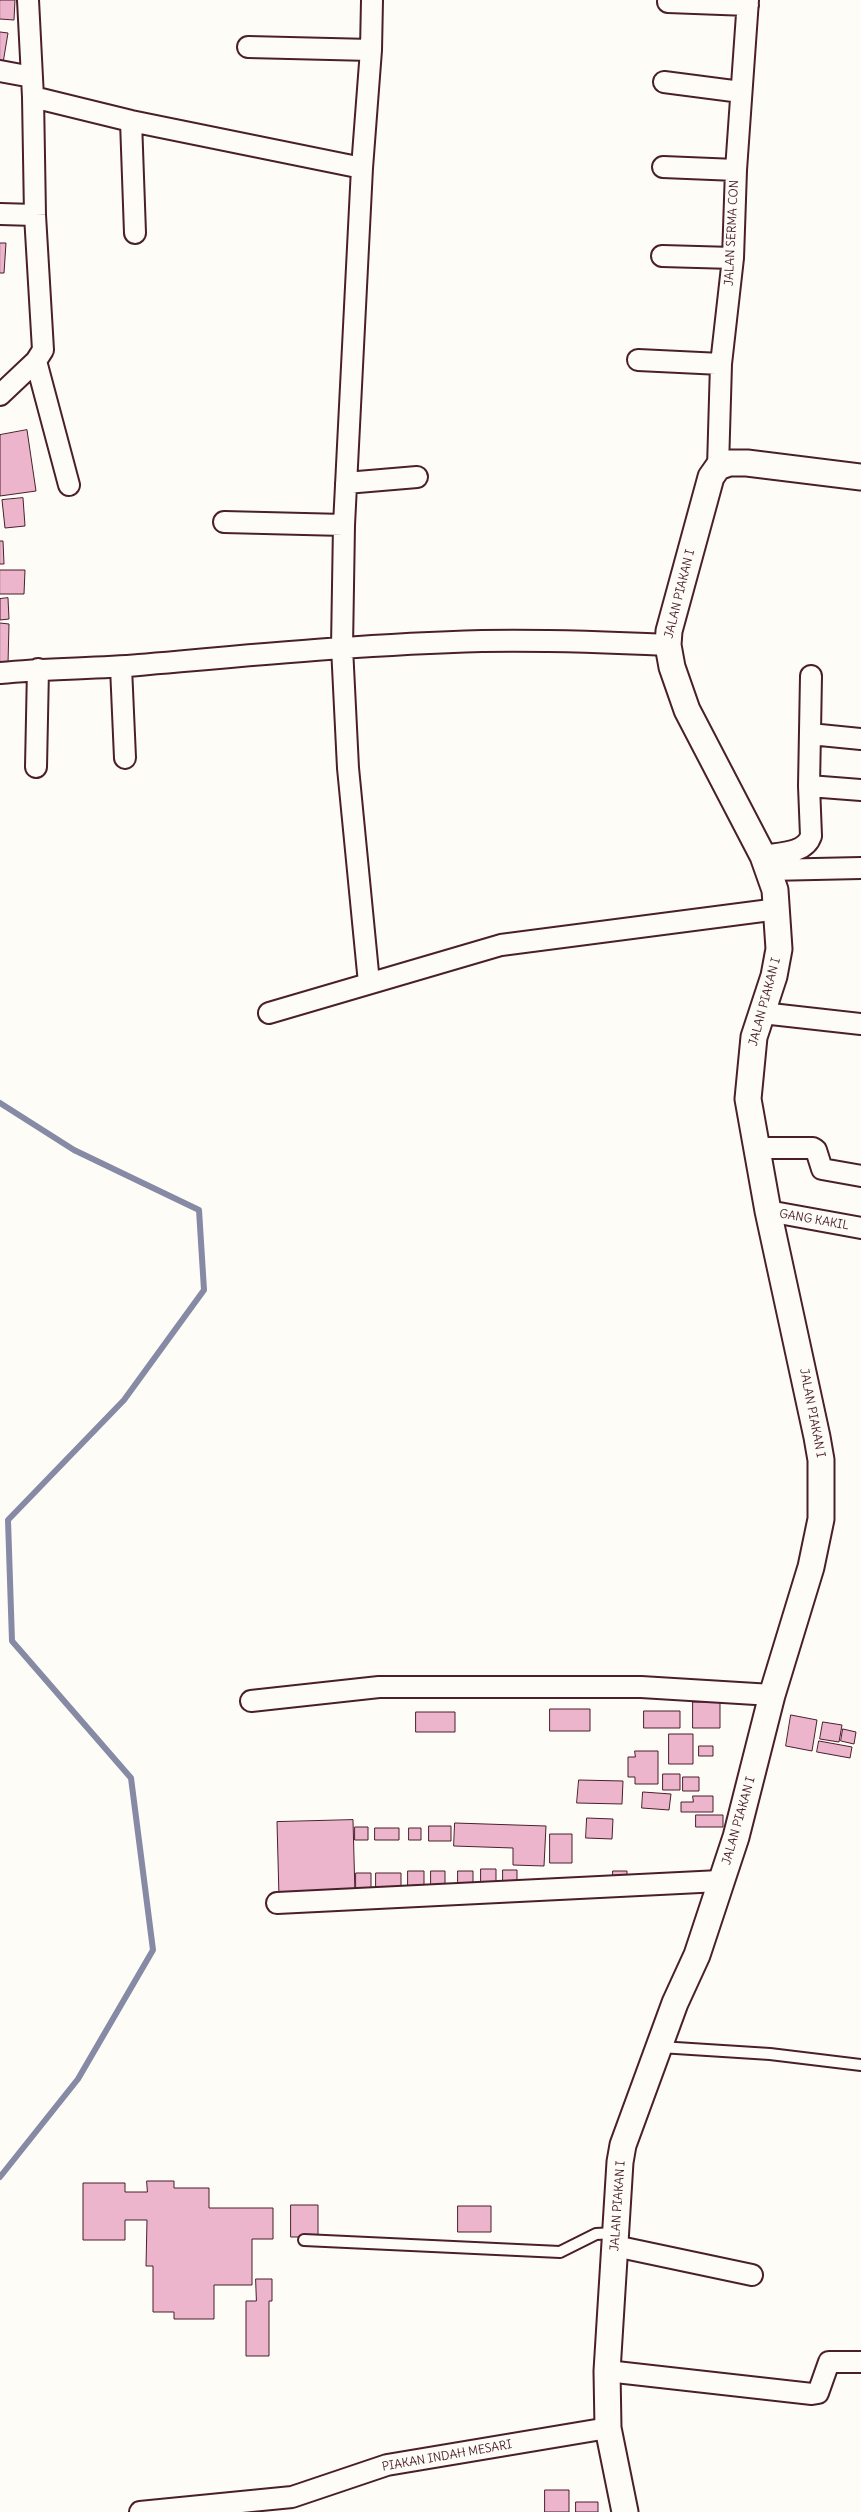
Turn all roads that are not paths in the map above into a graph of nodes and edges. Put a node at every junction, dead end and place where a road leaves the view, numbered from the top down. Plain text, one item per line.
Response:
1 (28, 0) edge
2 (372, 0) edge
3 (668, 2) dead end
4 (748, 3) edge
5 (248, 47) dead end
6 (371, 50) junction
7 (0, 71) edge
8 (32, 77) junction
9 (664, 82) dead end
10 (741, 92) junction
11 (33, 97) junction
12 (131, 121) junction
13 (663, 167) dead end
14 (362, 168) junction
15 (736, 170) junction
16 (0, 214) edge
17 (34, 215) junction
18 (135, 233) dead end
19 (662, 256) dead end
20 (733, 258) junction
21 (638, 360) dead end
22 (36, 361) junction
23 (721, 364) junction
24 (0, 395) edge
25 (718, 467) junction
26 (417, 477) dead end
27 (861, 477) edge
28 (346, 483) junction
29 (69, 485) dead end
30 (224, 522) dead end
31 (344, 525) junction
32 (668, 645) junction
33 (342, 648) junction
34 (121, 666) junction
35 (38, 669) junction
36 (0, 673) edge
37 (811, 676) dead end
38 (810, 734) junction
39 (861, 739) edge
40 (125, 758) dead end
41 (36, 767) dead end
42 (809, 786) junction
43 (861, 790) edge
44 (766, 863) junction
45 (861, 868) edge
46 (778, 909) junction
47 (369, 983) junction
48 (269, 1013) dead end
49 (762, 1013) junction
50 (861, 1024) edge
51 (757, 1148) junction
52 (861, 1176) edge
53 (768, 1211) junction
54 (861, 1228) edge
55 (772, 1695) junction
56 (251, 1701) dead end
57 (720, 1881) junction
58 (277, 1902) dead end
59 (659, 2047) junction
60 (861, 2065) edge
61 (304, 2240) dead end
62 (615, 2240) junction
63 (752, 2275) dead end
64 (861, 2362) edge
65 (607, 2371) junction
66 (608, 2428) junction
67 (293, 2505) edge
68 (140, 2512) edge
69 (625, 2512) edge

1 - 8 street
2 - 6 street
3 - 4 street
4 - 10 street, JALAN SERMA CON
5 - 6 street
6 - 14 street
7 - 8 street
8 - 11 street
9 - 10 street
10 - 15 street, JALAN SERMA CON
11 - 12 street
11 - 17 street
12 - 14 street
12 - 18 street
13 - 15 street
14 - 28 street
15 - 20 street, JALAN SERMA CON
16 - 17 street
17 - 22 street
19 - 20 street
20 - 23 street, JALAN SERMA CON
21 - 23 street
22 - 24 street
22 - 29 street
23 - 25 street, JALAN SERMA CON
25 - 27 street
25 - 32 street, JALAN PIAKAN I
26 - 28 street
28 - 31 street
30 - 31 street
31 - 33 street
32 - 33 street
32 - 44 street, JALAN PIAKAN I
33 - 34 street
33 - 47 street
34 - 35 street
34 - 40 street
35 - 36 street
35 - 41 street
37 - 38 street
38 - 39 street
38 - 42 street
42 - 43 street
42 - 44 street
44 - 45 street
44 - 46 street, JALAN PIAKAN I
46 - 47 street
46 - 49 street, JALAN PIAKAN I
47 - 48 street
49 - 50 street
49 - 51 street, JALAN PIAKAN I
51 - 52 street
51 - 53 street, JALAN PIAKAN I
53 - 54 street, GANG KAKIL
53 - 55 street, JALAN PIAKAN I
55 - 56 street
55 - 57 street, JALAN PIAKAN I
57 - 58 street
57 - 59 street, JALAN PIAKAN I
59 - 60 lane
59 - 62 street, JALAN PIAKAN I
61 - 62 lane
62 - 63 street
62 - 65 street, JALAN PIAKAN I
64 - 65 street
65 - 66 street, JALAN PIAKAN I
66 - 67 street, PIAKAN INDAH MESARI
66 - 69 street, JALAN PIAKAN I
67 - 68 street, PIAKAN INDAH MESARI

